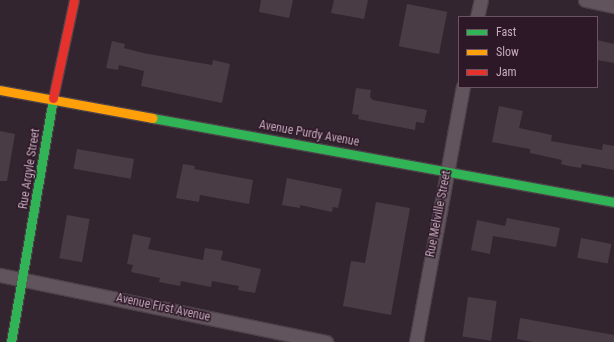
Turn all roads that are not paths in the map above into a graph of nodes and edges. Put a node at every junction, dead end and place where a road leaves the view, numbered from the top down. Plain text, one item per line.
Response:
1 (74, 0) edge
2 (481, 0) edge
3 (585, 0) edge
4 (614, 6) edge
5 (477, 16) edge
6 (463, 88) edge
7 (0, 90) edge
8 (53, 100) junction
9 (447, 172) junction
10 (614, 202) edge
11 (0, 275) edge
12 (23, 279) junction
13 (11, 342) edge
14 (326, 342) edge
15 (416, 342) edge

1 - 8 street, Rue Argyle Street
2 - 5 street
3 - 4 street
6 - 9 street, Rue Melville Street
7 - 8 street, Avenue Purdy Avenue
8 - 9 street, Avenue Purdy Avenue
8 - 12 street, Rue Argyle Street
9 - 10 street, Avenue Purdy Avenue
9 - 15 street, Rue Melville Street
11 - 12 street, Avenue First Avenue
12 - 13 street, Rue Argyle Street
12 - 14 street, Avenue First Avenue

